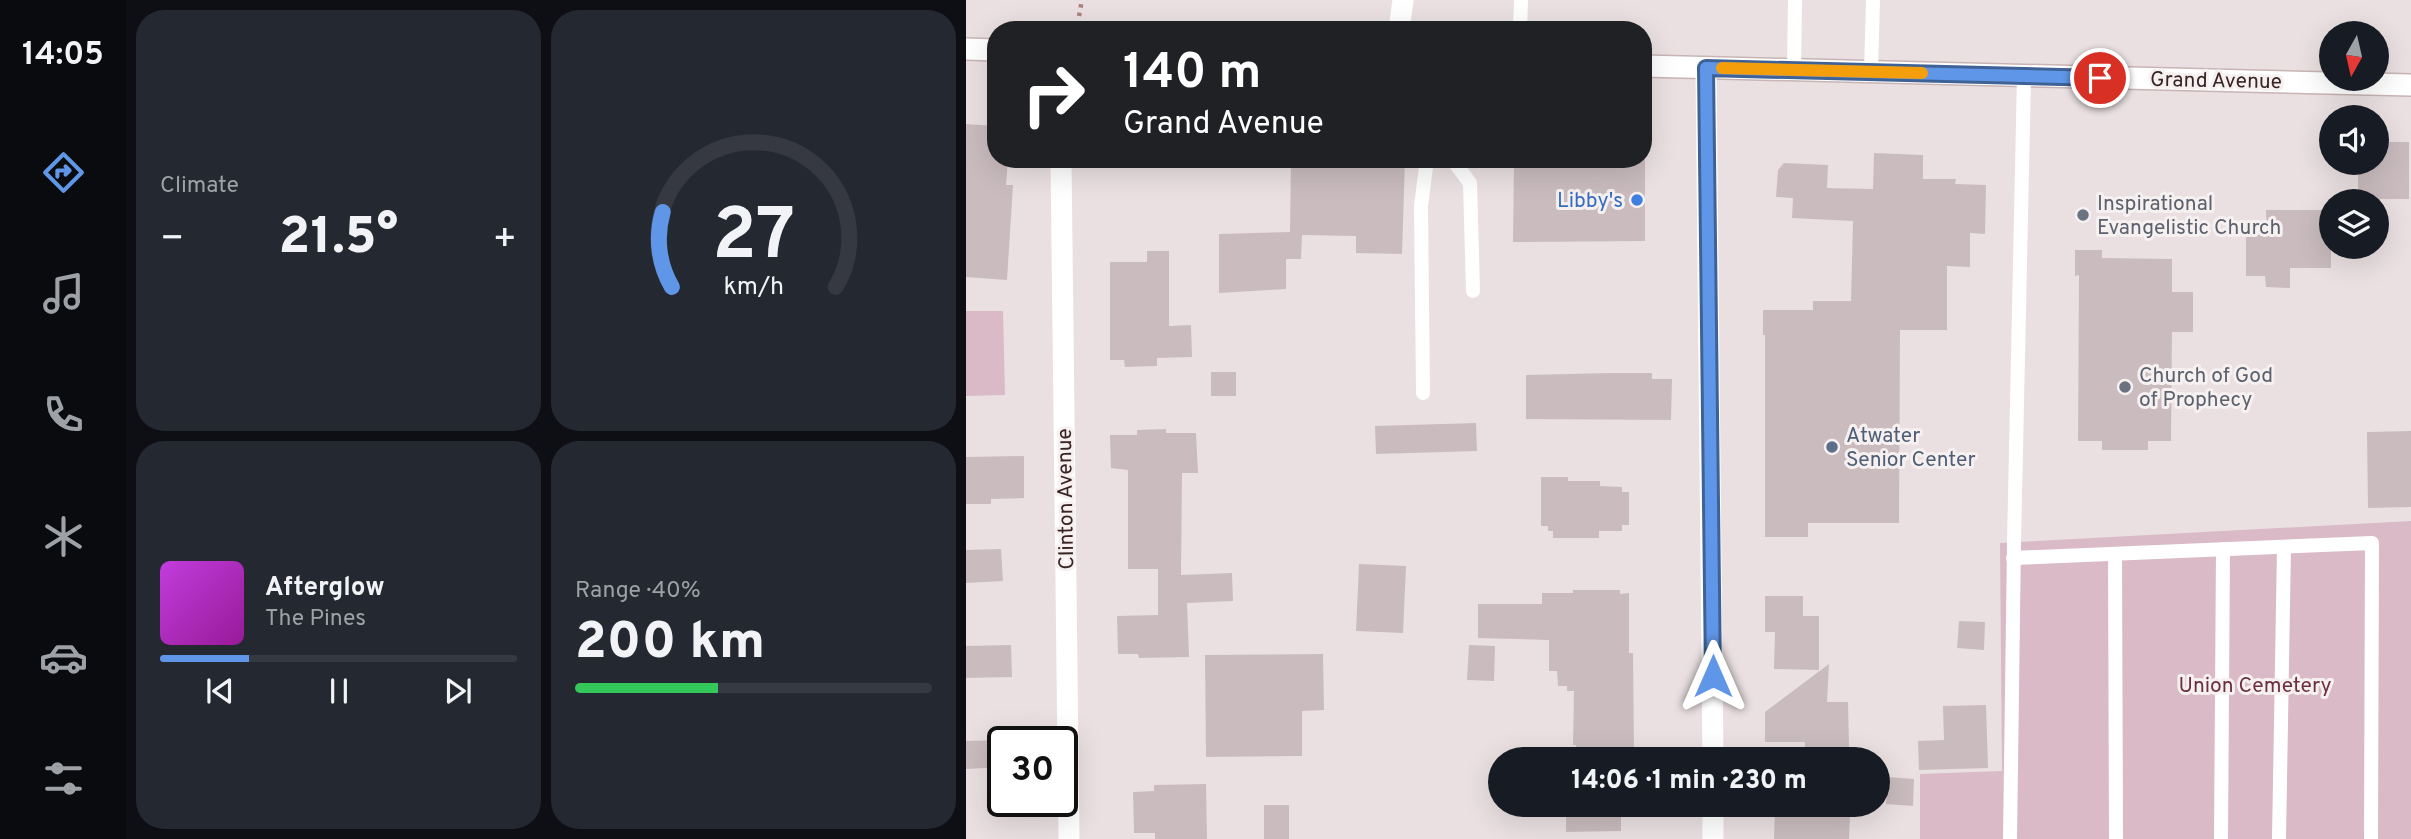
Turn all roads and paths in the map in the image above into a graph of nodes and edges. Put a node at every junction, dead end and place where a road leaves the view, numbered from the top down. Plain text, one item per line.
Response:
1 (1082, 0) edge
2 (1403, 0) edge
3 (1521, 0) edge
4 (1795, 0) edge
5 (1873, 0) edge
6 (1079, 16) dead end
7 (1400, 21) edge
8 (1520, 21) edge
9 (966, 48) edge
10 (987, 49) edge
11 (1652, 66) edge
12 (1706, 68) junction
13 (1794, 70) junction
14 (1871, 72) junction
15 (2024, 76) junction
16 (2411, 85) edge
17 (1062, 168) edge
18 (1426, 168) edge
19 (1459, 168) edge
20 (1473, 291) dead end
21 (1423, 393) dead end
22 (2284, 547) junction
23 (2223, 549) junction
24 (2115, 554) junction
25 (2013, 558) junction
26 (1713, 747) edge
27 (1713, 817) edge
28 (1069, 839) edge
29 (1713, 839) edge
30 (2010, 839) edge
31 (2116, 839) edge
32 (2221, 839) edge
33 (2279, 839) edge
34 (2371, 839) edge

1 - 6 path
2 - 7 street
3 - 8 lane
4 - 13 lane
5 - 14 lane
9 - 10 street
11 - 12 street, Grand Avenue
12 - 13 street, Grand Avenue
12 - 26 street
13 - 14 street, Grand Avenue
14 - 15 street, Grand Avenue
15 - 16 street, Grand Avenue
15 - 25 lane
17 - 28 street, Clinton Avenue
18 - 21 lane
19 - 20 lane
22 - 23 lane
22 - 33 lane
22 - 34 lane
23 - 24 lane
23 - 32 lane
24 - 25 lane
24 - 31 lane
25 - 30 lane
27 - 29 street

